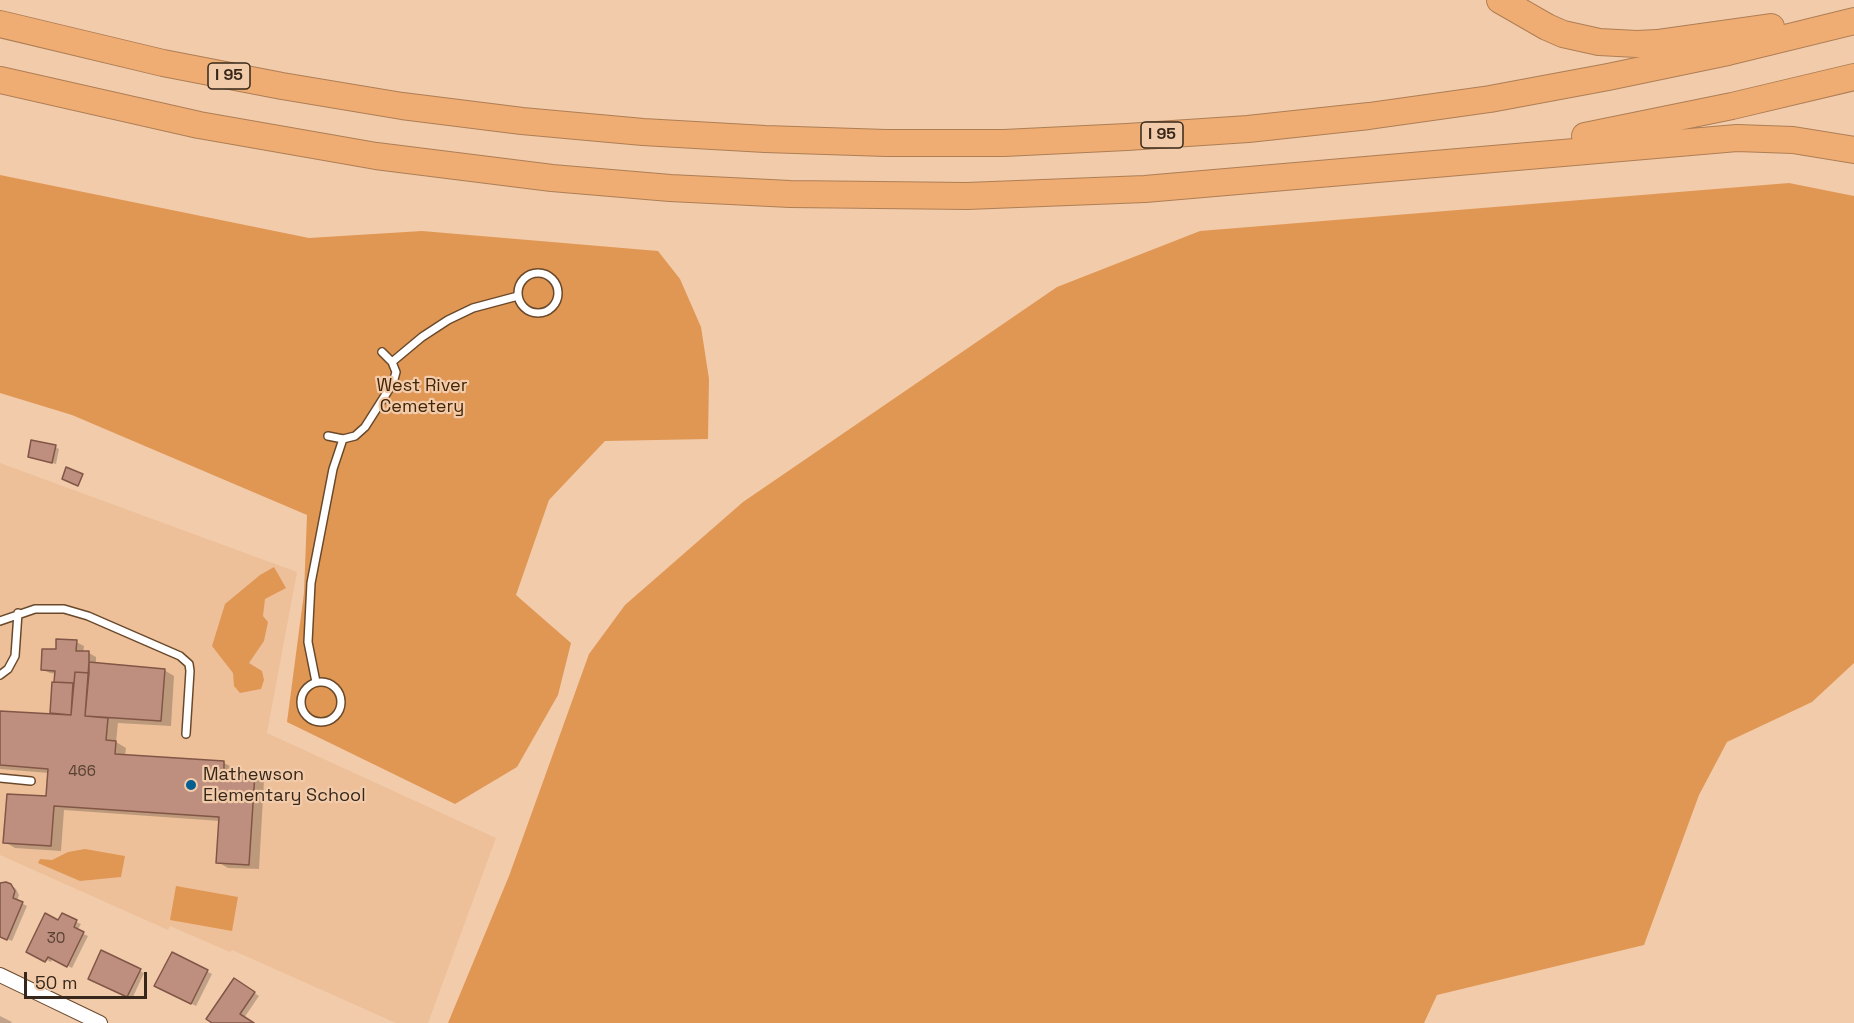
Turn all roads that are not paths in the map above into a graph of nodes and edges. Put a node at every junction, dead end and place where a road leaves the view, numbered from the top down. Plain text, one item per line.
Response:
1 (1500, 0) edge
2 (1854, 15) edge
3 (1854, 21) edge
4 (0, 24) edge
5 (1854, 76) edge
6 (0, 80) edge
7 (1854, 150) edge
8 (1380, 168) junction
9 (518, 296) junction
10 (381, 352) dead end
11 (392, 362) junction
12 (328, 436) dead end
13 (343, 439) junction
14 (18, 613) junction
15 (0, 621) edge
16 (0, 675) edge
17 (316, 682) junction
18 (186, 734) dead end
19 (0, 778) edge
20 (31, 781) dead end
21 (0, 975) edge
22 (100, 1023) edge

1 - 2 highway
3 - 4 highway, I 95
5 - 8 highway
6 - 8 highway
7 - 8 highway
9 - 9 lane
9 - 11 lane
10 - 11 lane
11 - 13 lane
12 - 13 lane
13 - 17 lane
14 - 15 lane
14 - 16 lane
14 - 18 lane
17 - 17 lane
19 - 20 lane
21 - 22 street

